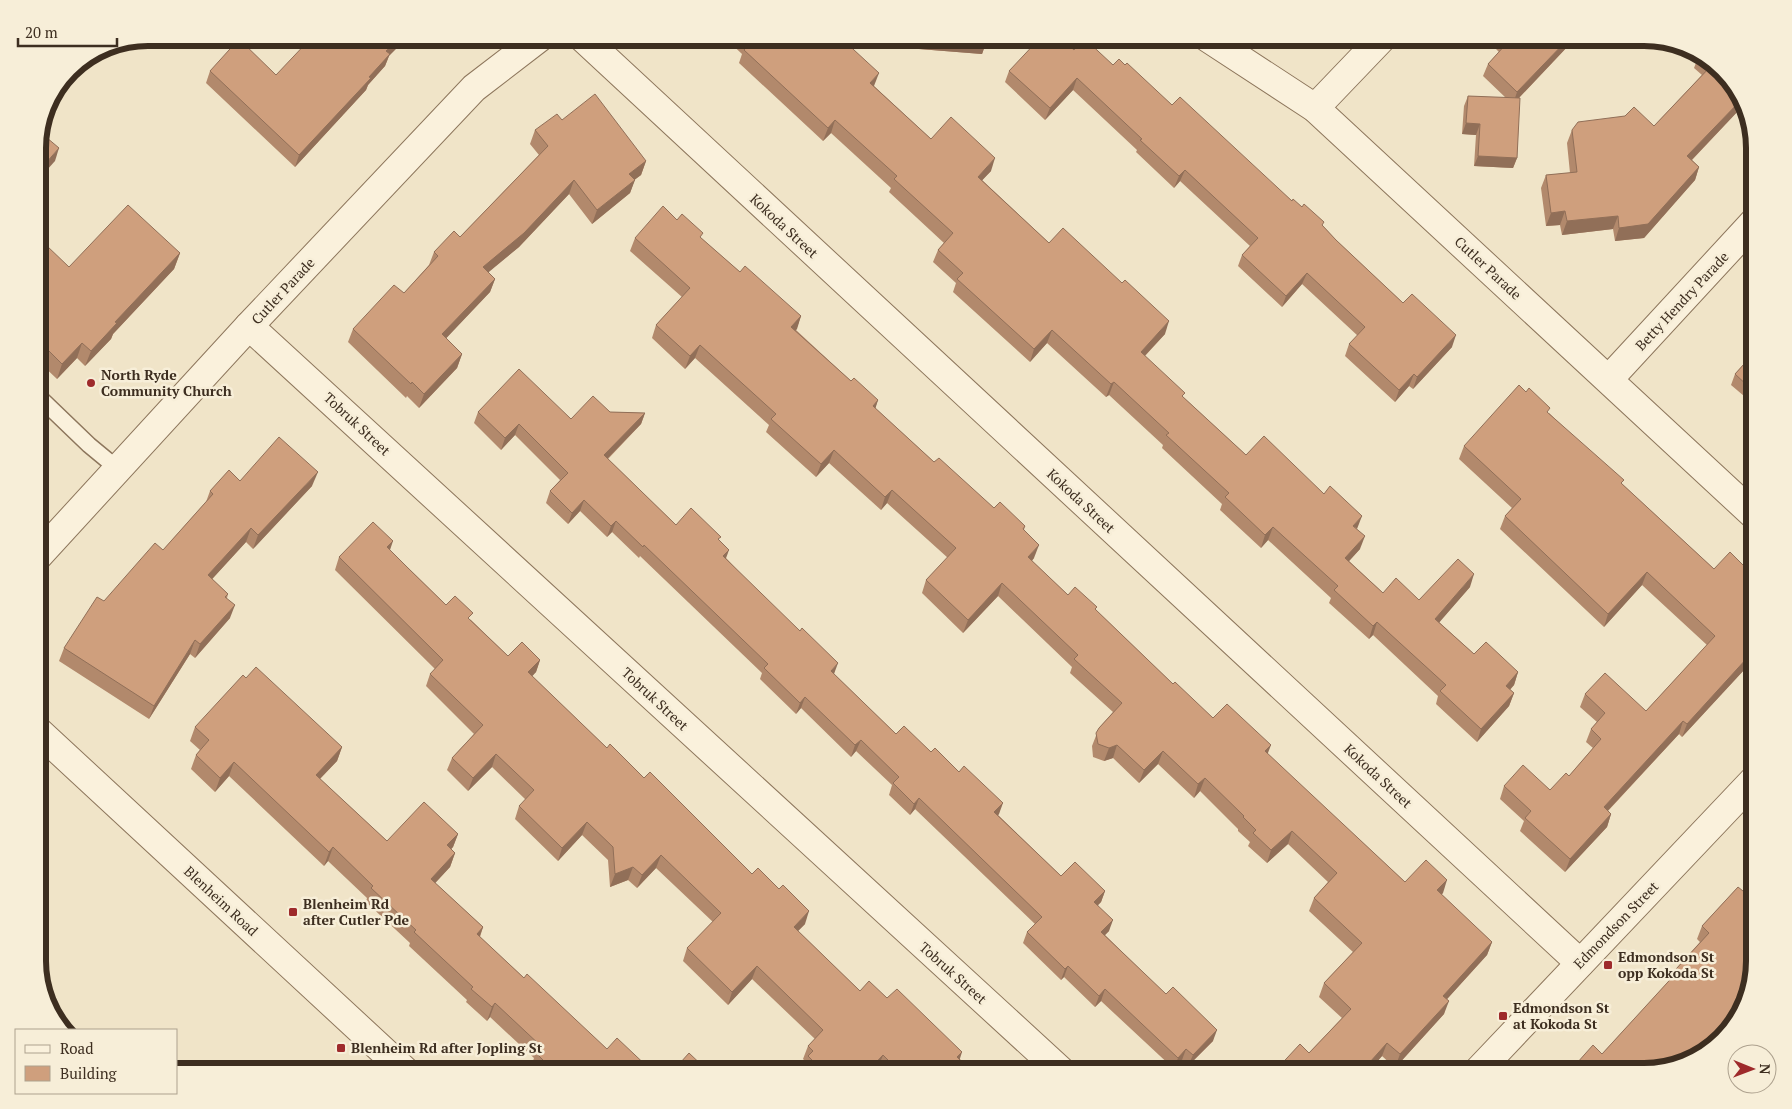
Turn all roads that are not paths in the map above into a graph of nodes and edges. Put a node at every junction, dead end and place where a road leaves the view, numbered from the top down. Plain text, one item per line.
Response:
1 (529, 46) edge
2 (593, 46) edge
3 (1220, 46) edge
4 (1374, 46) edge
5 (1315, 108) junction
6 (1746, 231) edge
7 (249, 326) junction
8 (1610, 379) junction
9 (46, 404) edge
10 (118, 469) junction
11 (1746, 507) edge
12 (46, 547) edge
13 (46, 738) edge
14 (1746, 788) edge
15 (1580, 963) junction
16 (395, 1063) edge
17 (1050, 1063) edge
18 (1486, 1063) edge

1 - 7 street, Cutler Parade
2 - 15 street, Kokoda Street
3 - 5 street, Cutler Parade
4 - 5 street
5 - 8 street, Cutler Parade
6 - 8 street, Betty Hendry Parade
7 - 10 street, Cutler Parade
7 - 17 street, Tobruk Street
8 - 11 street, Cutler Parade
9 - 10 lane
10 - 12 street, Cutler Parade
13 - 16 street, Blenheim Road
14 - 15 street, Edmondson Street
15 - 18 street, Edmondson Street

